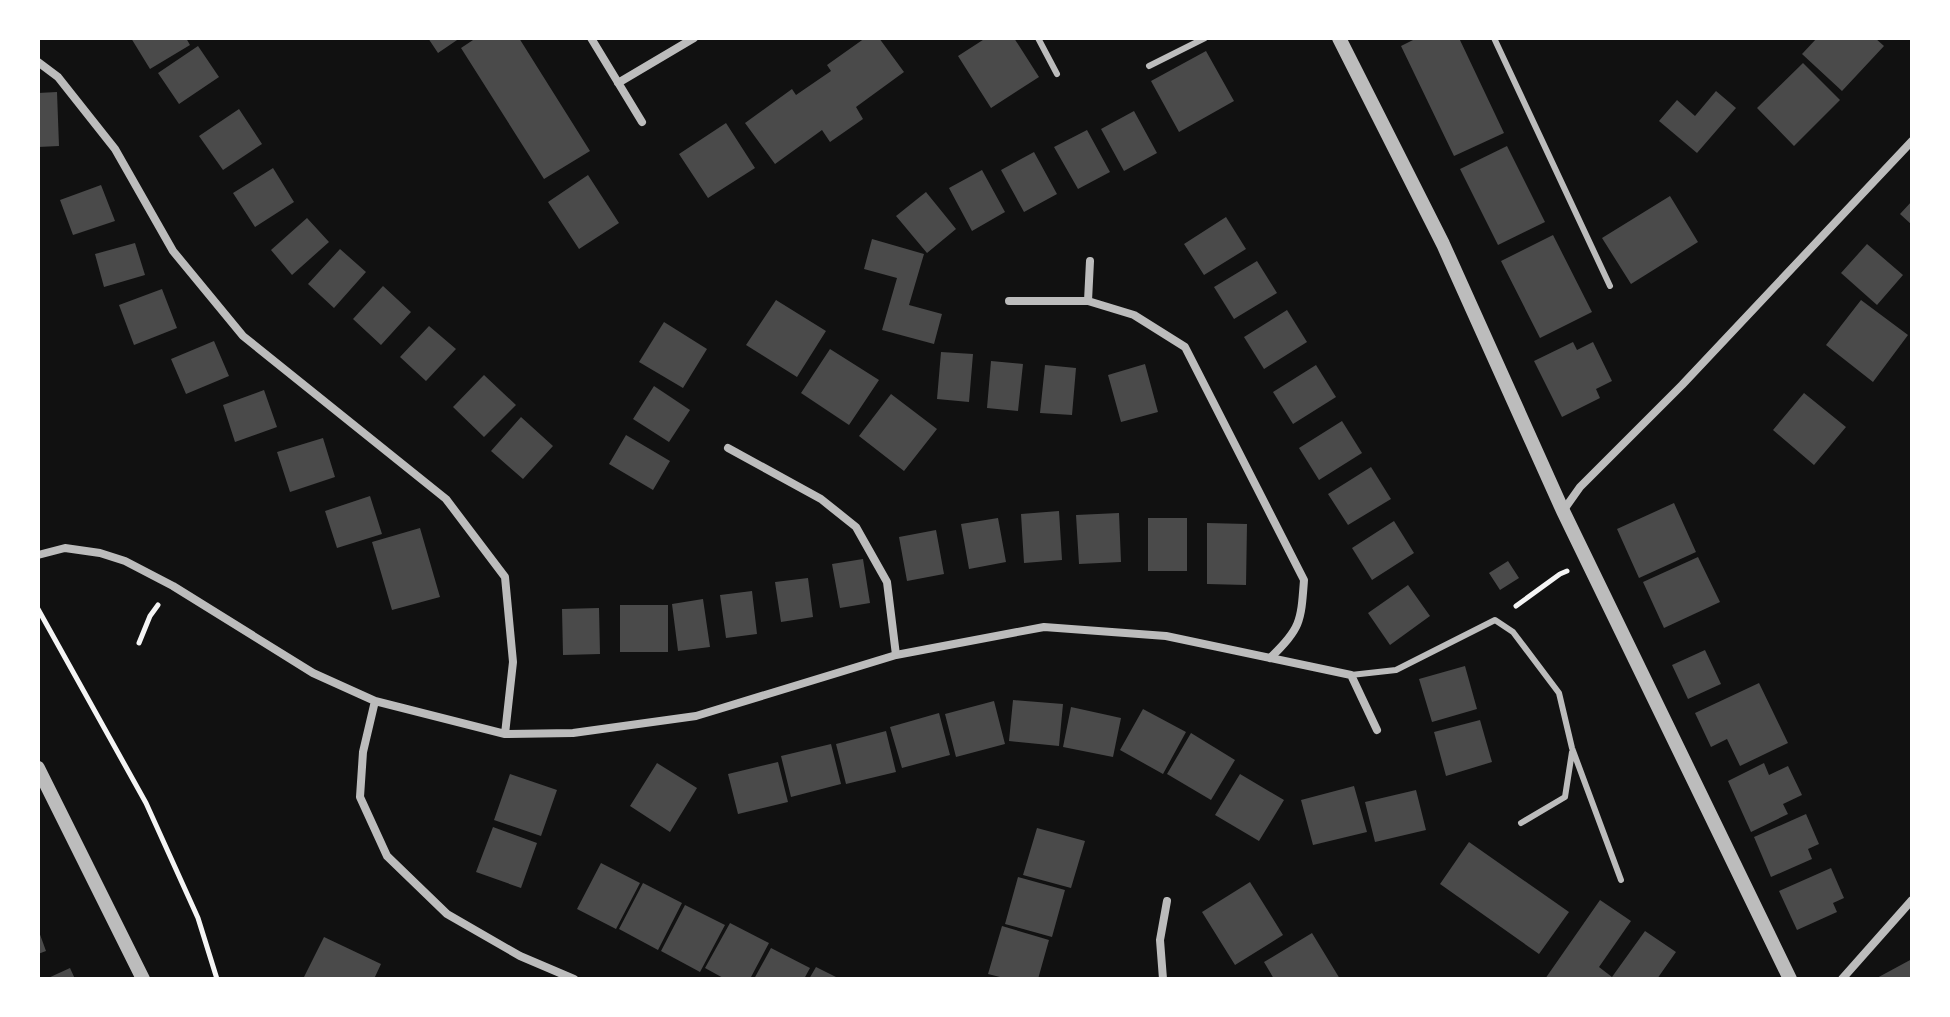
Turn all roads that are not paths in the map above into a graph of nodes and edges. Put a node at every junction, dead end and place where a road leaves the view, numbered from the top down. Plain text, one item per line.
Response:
1 (591, 38) edge
2 (694, 38) edge
3 (1038, 38) edge
4 (1205, 38) edge
5 (1339, 38) edge
6 (1494, 38) edge
7 (38, 62) edge
8 (1149, 66) dead end
9 (1057, 74) dead end
10 (618, 83) junction
11 (642, 122) dead end
12 (1912, 141) edge
13 (1090, 261) dead end
14 (1610, 286) dead end
15 (1009, 301) dead end
16 (1088, 301) junction
17 (728, 448) dead end
18 (1563, 511) junction
19 (38, 555) edge
20 (896, 655) junction
21 (1270, 658) junction
22 (1351, 675) junction
23 (375, 701) junction
24 (1377, 730) dead end
25 (505, 734) junction
26 (1572, 748) junction
27 (38, 768) edge
28 (1521, 823) dead end
29 (1621, 880) dead end
30 (1912, 900) edge
31 (1167, 901) dead end
32 (143, 979) edge
33 (574, 979) edge
34 (1163, 979) edge
35 (1790, 979) edge
36 (1842, 979) edge

1 - 10 street
2 - 10 street
3 - 9 lane
4 - 8 lane
5 - 18 street
6 - 14 lane
7 - 25 street
10 - 11 street
12 - 18 street
13 - 16 street
15 - 16 street
16 - 21 street
17 - 20 street
18 - 35 street
19 - 23 street
20 - 21 street
20 - 25 street
21 - 22 street
22 - 24 street
22 - 26 lane
23 - 25 street
23 - 33 street
26 - 28 lane
26 - 29 lane
27 - 32 street
30 - 36 street
31 - 34 street

